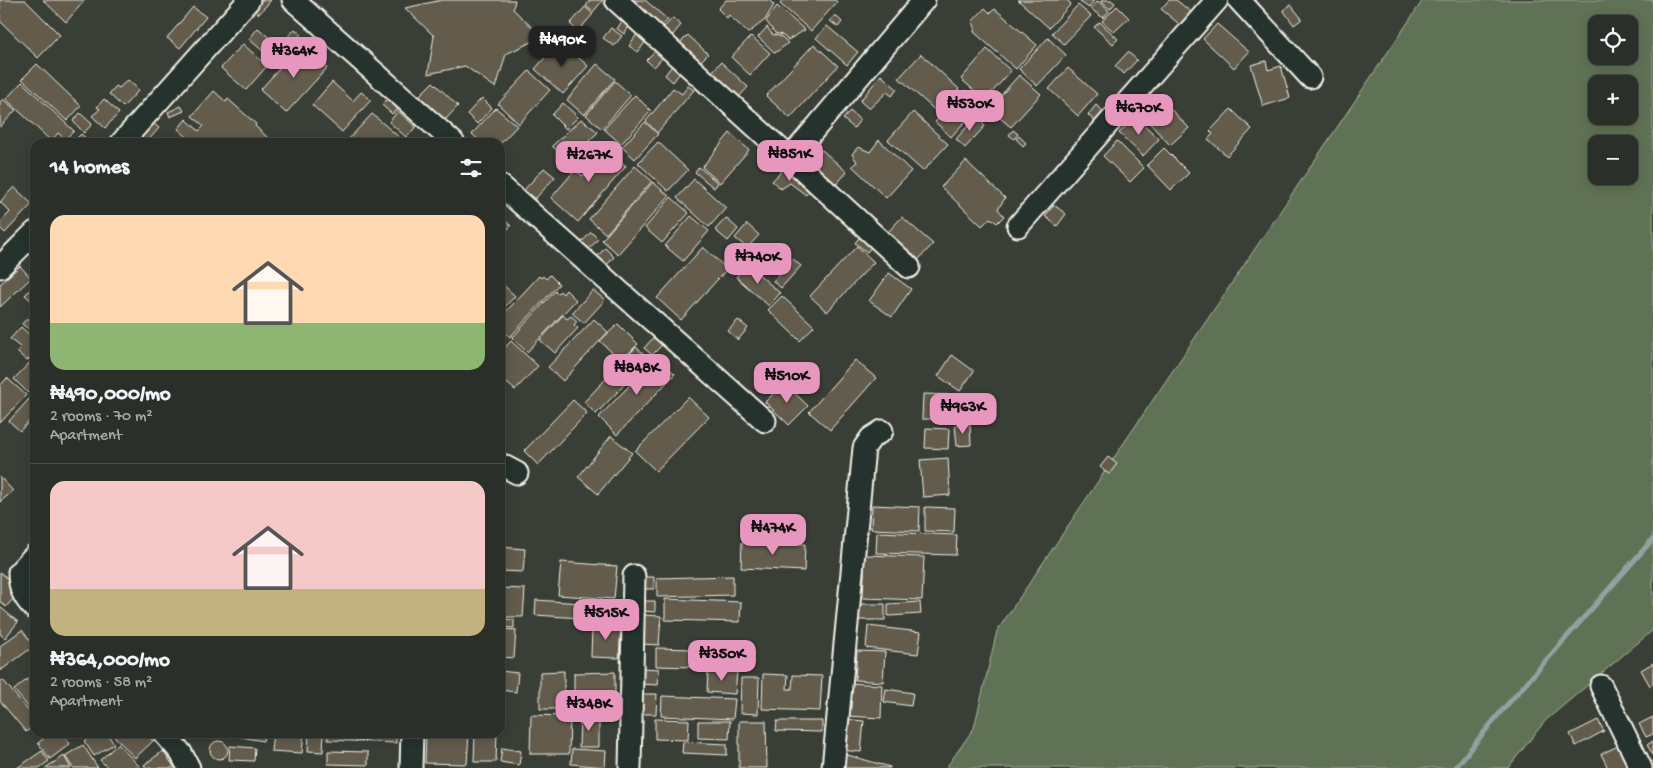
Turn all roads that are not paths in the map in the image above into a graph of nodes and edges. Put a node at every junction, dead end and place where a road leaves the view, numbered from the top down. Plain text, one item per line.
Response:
1 (249, 0) edge
2 (292, 0) edge
3 (616, 0) edge
4 (924, 0) edge
5 (1217, 0) edge
6 (1239, 0) edge
7 (1310, 77) dead end
8 (129, 138) edge
9 (447, 138) edge
10 (790, 158) junction
11 (505, 189) edge
12 (1018, 226) dead end
13 (30, 237) edge
14 (0, 267) edge
15 (909, 268) dead end
16 (765, 421) dead end
17 (882, 431) dead end
18 (30, 560) edge
19 (634, 576) dead end
20 (30, 604) edge
21 (1601, 686) dead end
22 (168, 738) edge
23 (412, 738) edge
24 (189, 768) edge
25 (411, 768) edge
26 (630, 768) edge
27 (833, 768) edge
28 (1641, 768) edge

1 - 8 street
2 - 9 street
3 - 10 street
4 - 10 street
5 - 12 street
6 - 7 street
10 - 15 street
11 - 16 street
13 - 14 street
17 - 27 street
18 - 20 street
19 - 26 street
21 - 28 street
22 - 24 street
23 - 25 street

